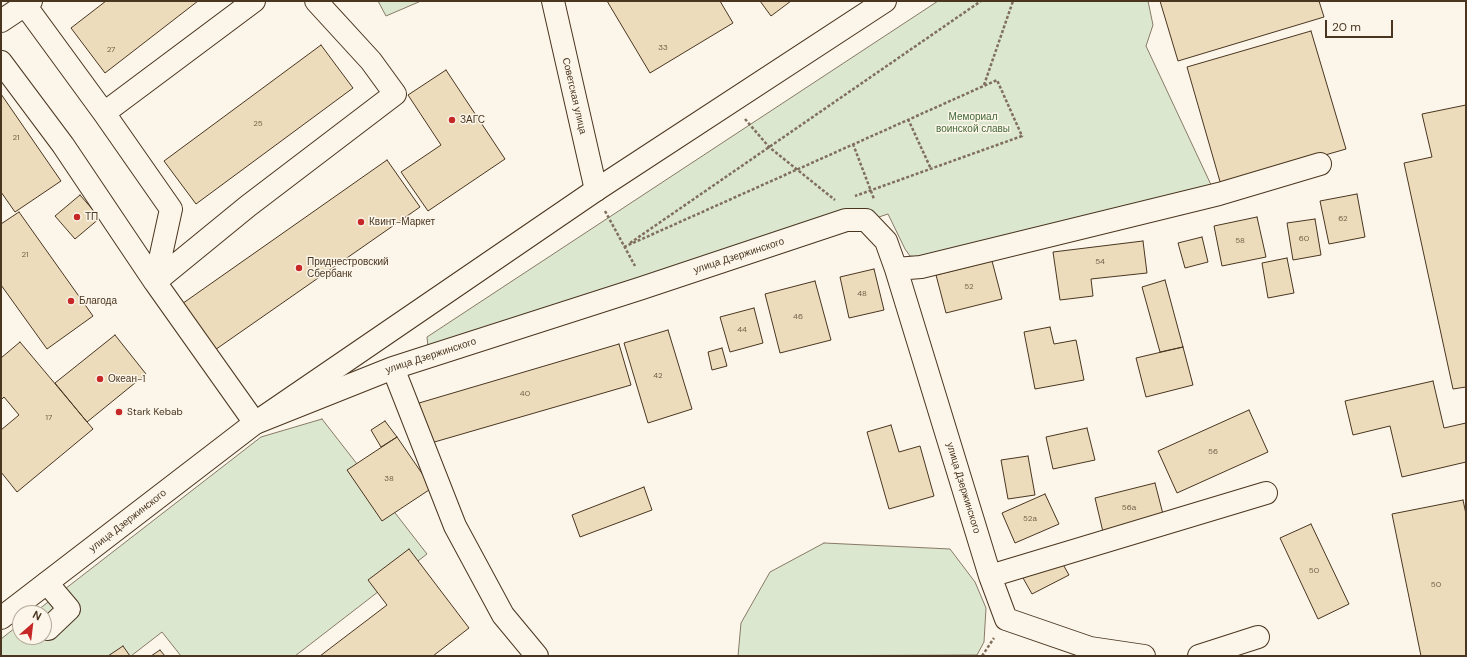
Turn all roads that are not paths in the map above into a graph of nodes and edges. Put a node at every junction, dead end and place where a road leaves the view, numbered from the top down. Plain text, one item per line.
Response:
1 (254, 1) edge
2 (316, 1) edge
3 (552, 1) edge
4 (886, 1) edge
5 (28, 3) edge
6 (1, 21) edge
7 (1, 62) edge
8 (104, 112) junction
9 (1320, 164) dead end
10 (596, 190) junction
11 (896, 269) junction
12 (155, 282) junction
13 (393, 368) junction
14 (255, 423) junction
15 (1266, 493) dead end
16 (990, 576) junction
17 (47, 583) junction
18 (1, 618) edge
19 (52, 625) edge
20 (1258, 637) dead end
21 (537, 656) edge
22 (1144, 656) edge
23 (1199, 656) edge

1 - 8 main road
2 - 12 main road
3 - 10 main road, Советская улица
4 - 10 main road, улица Дзержинского
5 - 6 main road
5 - 8 main road
7 - 12 main road
8 - 12 main road
9 - 11 main road
10 - 14 main road, улица Дзержинского
11 - 13 main road, улица Дзержинского
11 - 16 main road, улица Дзержинского
12 - 14 main road
13 - 14 main road, улица Дзержинского
13 - 21 main road
14 - 17 main road, улица Дзержинского
15 - 16 main road
16 - 22 main road, улица Дзержинского
17 - 18 main road, улица Дзержинского
17 - 19 main road
20 - 23 main road

